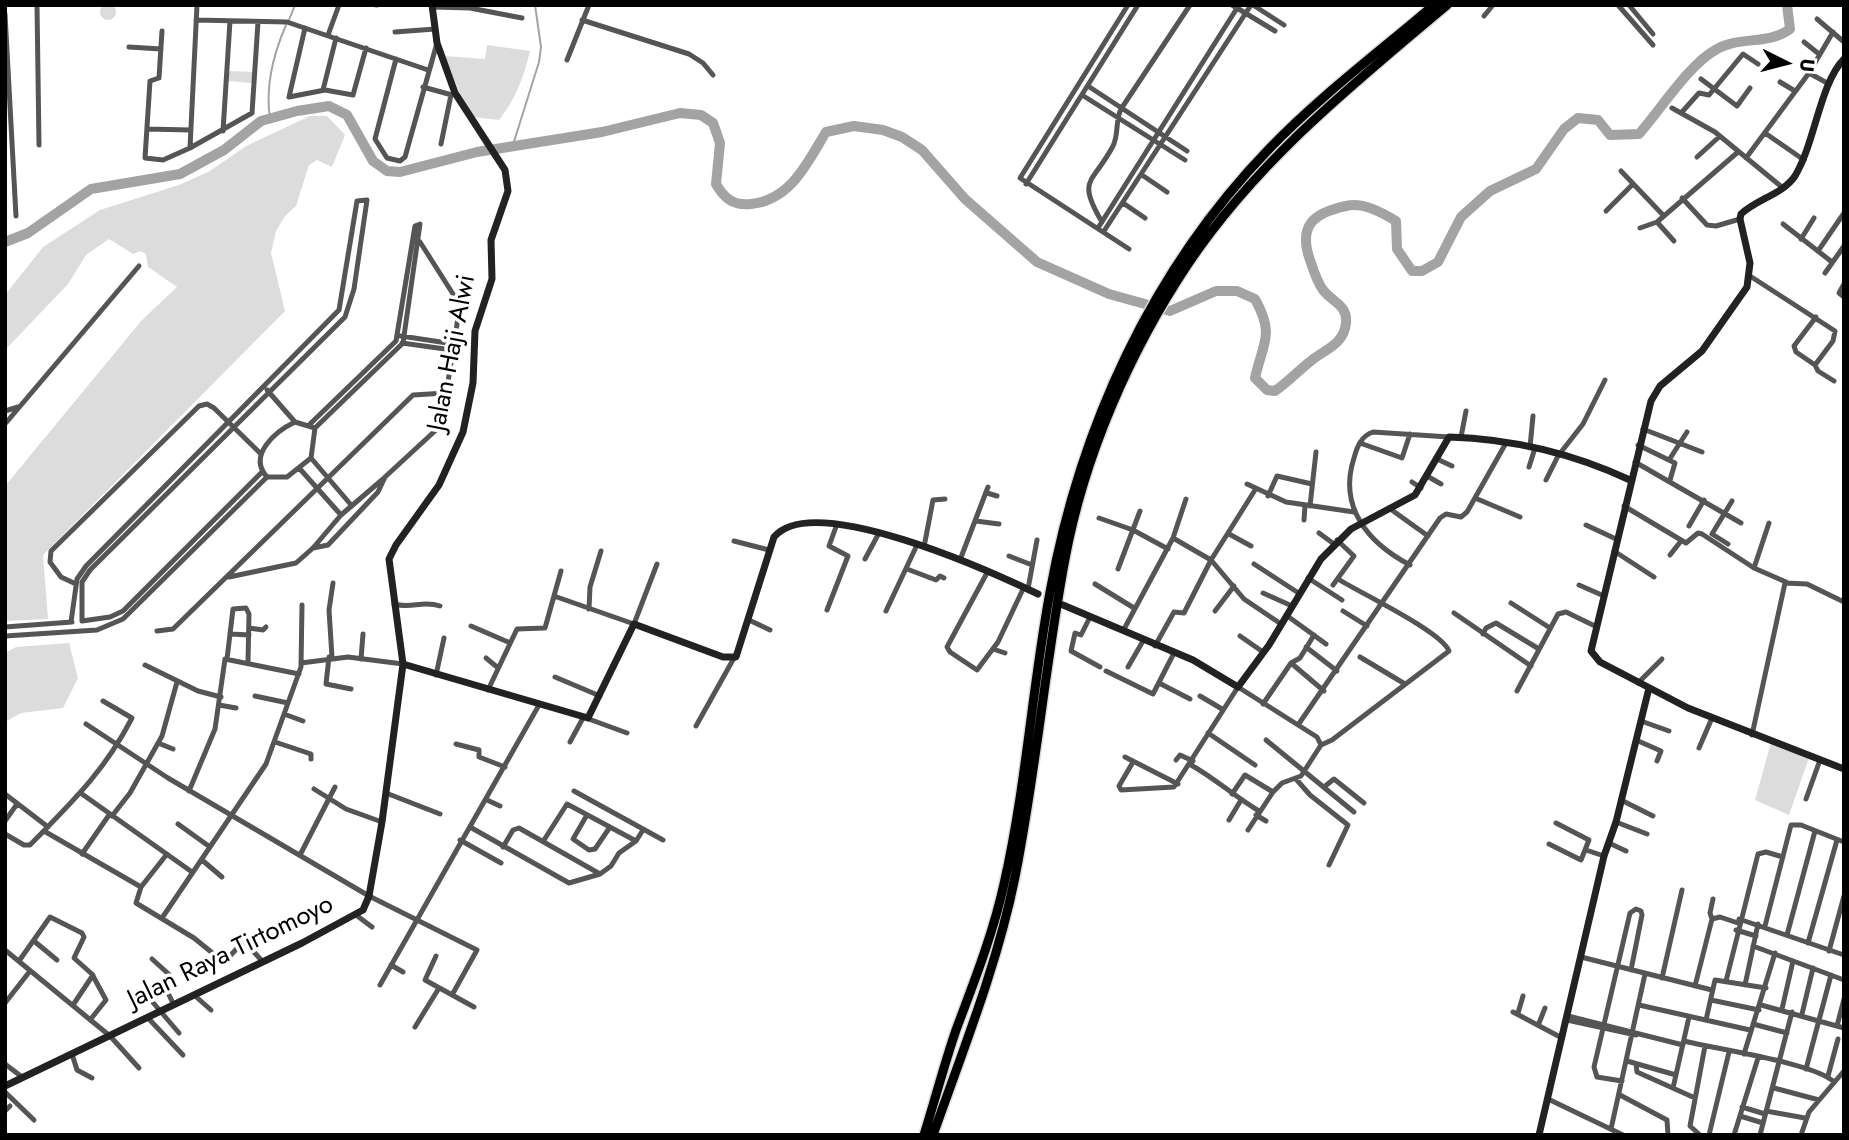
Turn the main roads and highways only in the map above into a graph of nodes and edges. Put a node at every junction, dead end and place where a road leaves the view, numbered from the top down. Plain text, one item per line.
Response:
1 (1434, 5) edge
2 (1447, 5) edge
3 (1179, 270) junction
4 (1136, 344) junction
5 (924, 1135) edge
6 (933, 1135) edge

1 - 3 highway
2 - 3 highway
3 - 4 highway
4 - 5 highway
4 - 6 highway

